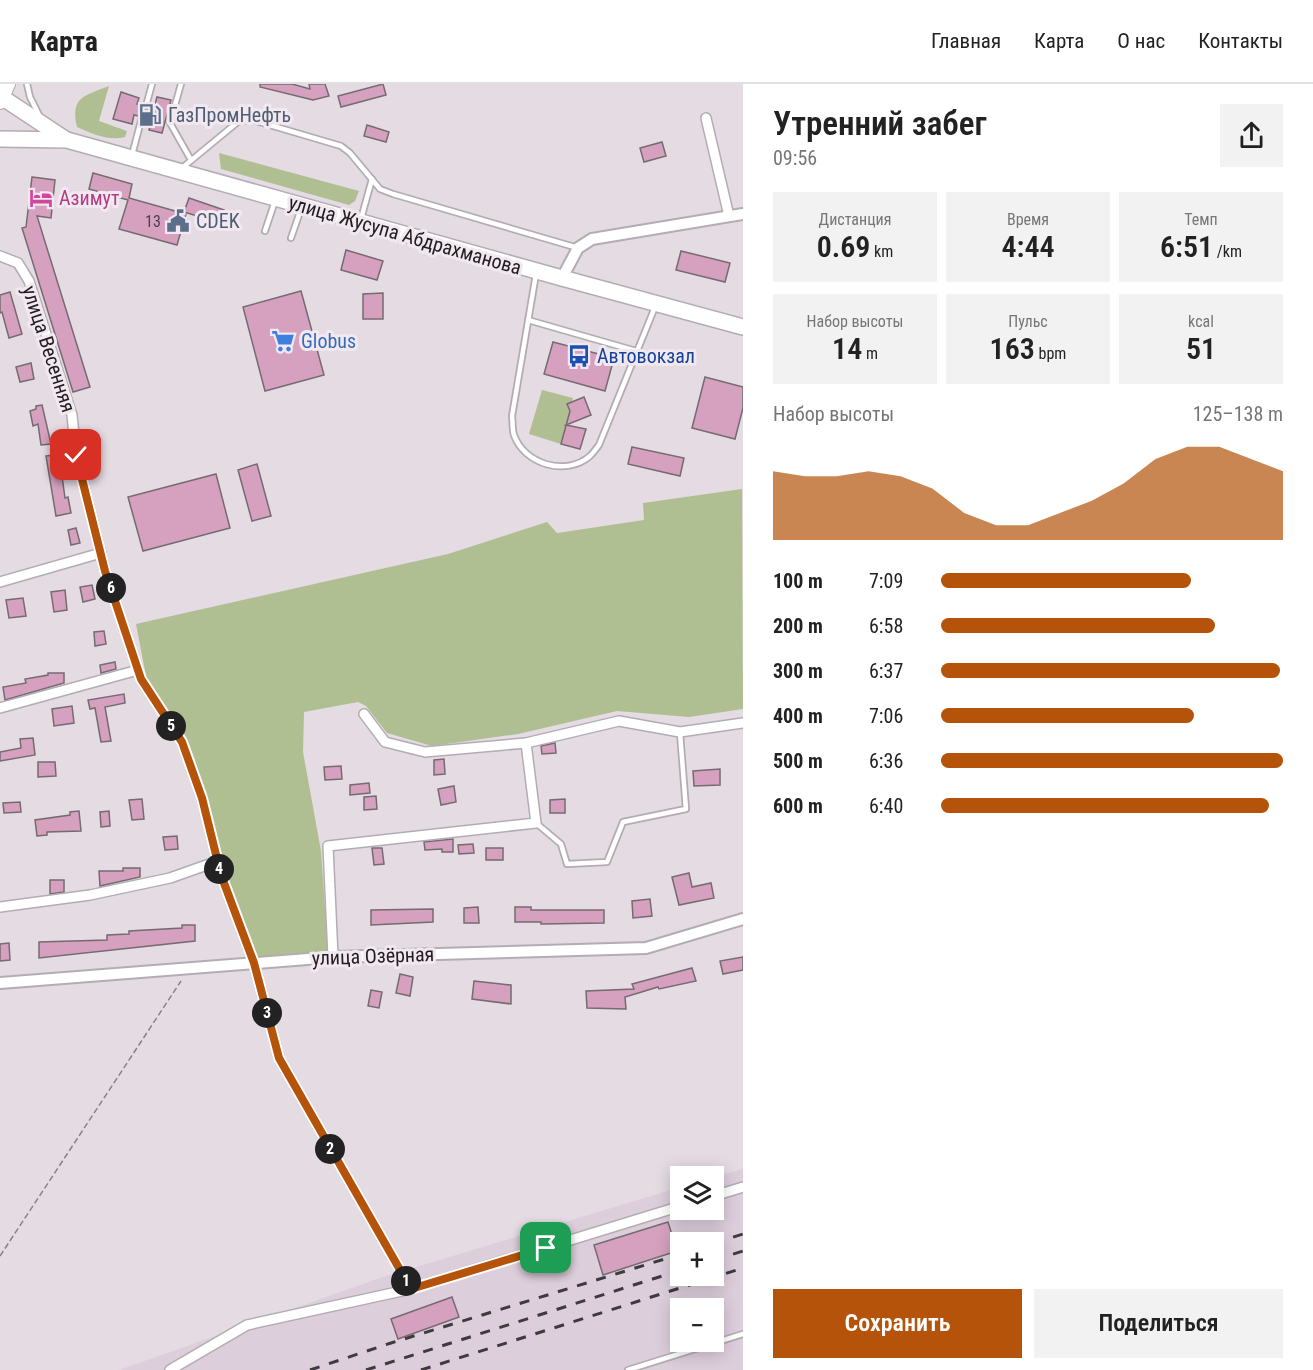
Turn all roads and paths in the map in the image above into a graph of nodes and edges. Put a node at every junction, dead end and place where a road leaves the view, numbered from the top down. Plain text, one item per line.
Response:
1 (27, 84) edge
2 (152, 84) edge
3 (181, 84) edge
4 (2, 95) edge
5 (146, 106) dead end
6 (142, 117) dead end
7 (706, 118) dead end
8 (44, 126) junction
9 (0, 139) edge
10 (68, 140) junction
11 (131, 159) junction
12 (191, 160) junction
13 (177, 171) junction
14 (372, 179) junction
15 (275, 198) junction
16 (302, 206) junction
17 (743, 214) edge
18 (729, 216) junction
19 (360, 222) junction
20 (266, 231) dead end
21 (291, 238) dead end
22 (578, 248) junction
23 (0, 256) edge
24 (536, 271) junction
25 (562, 278) junction
26 (656, 304) junction
27 (528, 320) junction
28 (743, 327) edge
29 (636, 351) junction
30 (101, 553) junction
31 (0, 582) edge
32 (138, 670) junction
33 (0, 708) edge
34 (364, 714) dead end
35 (743, 723) edge
36 (680, 732) junction
37 (526, 743) junction
38 (536, 823) junction
39 (218, 861) junction
40 (0, 908) edge
41 (743, 919) edge
42 (333, 957) junction
43 (254, 963) junction
44 (189, 968) junction
45 (0, 983) edge
46 (743, 1187) edge
47 (724, 1193) edge
48 (670, 1209) edge
49 (0, 1256) edge
50 (411, 1289) junction
51 (743, 1334) edge
52 (170, 1370) edge
53 (628, 1370) edge

1 - 8 lane
2 - 5 lane
3 - 12 lane
4 - 8 highway, улица Жусупа Абдрахманова
6 - 11 lane
7 - 18 street
8 - 10 highway, улица Жусупа Абдрахманова
9 - 10 highway, улица Жусупа Абдрахманова
10 - 11 highway, улица Жусупа Абдрахманова
11 - 13 highway, улица Жусупа Абдрахманова
12 - 13 lane
12 - 14 lane
13 - 15 highway, улица Жусупа Абдрахманова
14 - 19 lane
14 - 22 lane
15 - 16 highway, улица Жусупа Абдрахманова
15 - 20 lane
16 - 19 highway, улица Жусупа Абдрахманова
16 - 21 lane
17 - 18 street
18 - 22 street
19 - 24 highway, улица Жусупа Абдрахманова
22 - 25 street
23 - 30 street, улица Весенняя
24 - 25 highway, улица Жусупа Абдрахманова
24 - 27 lane
25 - 26 highway, улица Жусупа Абдрахманова
26 - 28 highway, улица Жусупа Абдрахманова
26 - 29 lane
27 - 29 lane
27 - 29 lane
30 - 31 street
30 - 32 street, улица Весенняя
32 - 33 street
32 - 39 street, улица Весенняя
34 - 37 street
35 - 36 street
36 - 37 street
36 - 38 lane
37 - 38 street
38 - 42 street
39 - 40 street
39 - 43 street, улица Весенняя
41 - 42 street, улица Озёрная
42 - 43 street, улица Озёрная
43 - 44 street, улица Озёрная
43 - 50 street, улица Весенняя
44 - 45 street, улица Озёрная
44 - 49 path
46 - 47 street
48 - 50 street
50 - 52 street
51 - 53 lane

